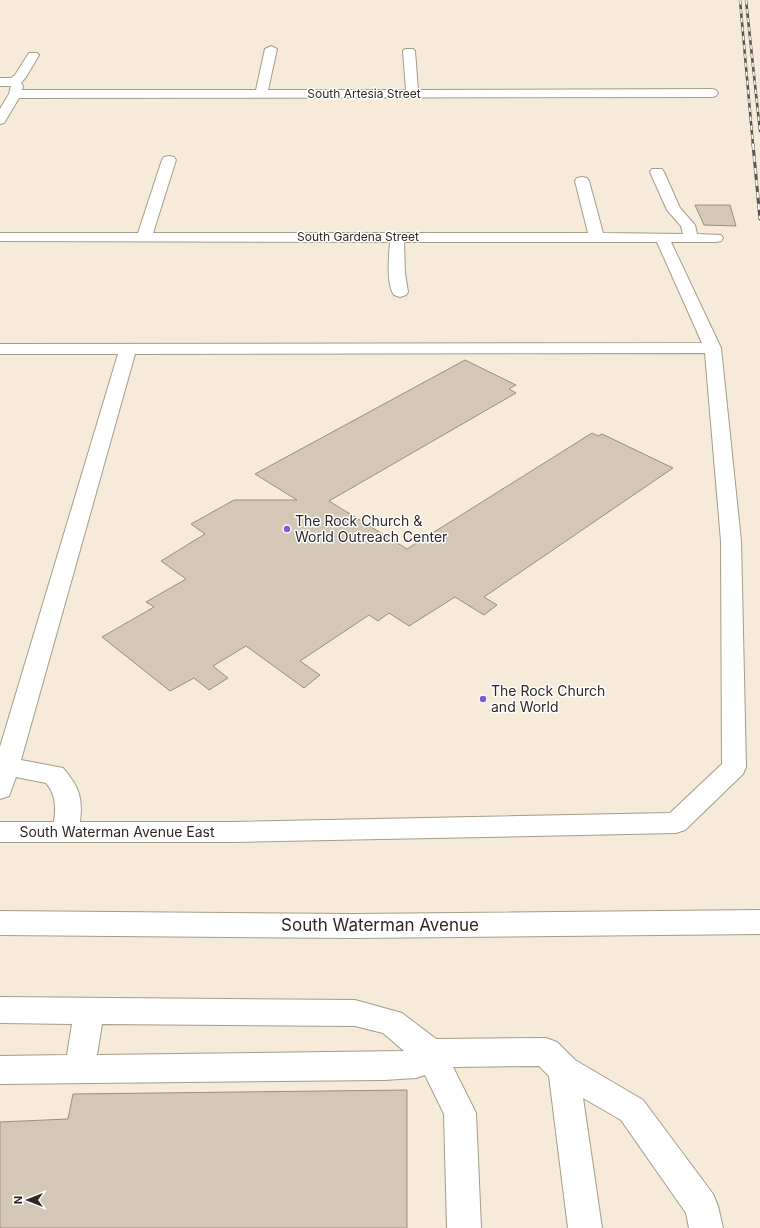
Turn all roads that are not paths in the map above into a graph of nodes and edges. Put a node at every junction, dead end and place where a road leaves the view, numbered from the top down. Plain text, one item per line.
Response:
1 (271, 49) dead end
2 (409, 51) dead end
3 (33, 55) dead end
4 (0, 82) edge
5 (15, 88) junction
6 (712, 93) dead end
7 (261, 94) junction
8 (412, 94) junction
9 (0, 120) edge
10 (169, 160) dead end
11 (657, 172) dead end
12 (582, 181) dead end
13 (596, 232) junction
14 (0, 237) edge
15 (144, 237) junction
16 (397, 238) junction
17 (662, 238) junction
18 (691, 238) junction
19 (716, 238) dead end
20 (400, 292) dead end
21 (713, 348) junction
22 (0, 349) edge
23 (128, 349) junction
24 (3, 778) edge
25 (0, 832) edge
26 (65, 832) junction
27 (760, 922) edge
28 (0, 923) edge
29 (0, 1010) edge
30 (89, 1011) junction
31 (430, 1053) junction
32 (80, 1069) junction
33 (0, 1070) edge
34 (564, 1070) junction
35 (464, 1228) edge
36 (585, 1228) edge
37 (706, 1228) edge

1 - 7 street
2 - 8 street
3 - 5 street
4 - 5 street, South Artesia Street
5 - 7 street, South Artesia Street
5 - 9 street
6 - 8 street, South Artesia Street
7 - 8 street, South Artesia Street
10 - 15 street
11 - 18 street
12 - 13 street
13 - 16 street, South Gardena Street
13 - 17 street, South Gardena Street
14 - 15 street, South Gardena Street
15 - 16 street, South Gardena Street
16 - 20 street
17 - 18 street, South Gardena Street
17 - 21 street, South Waterman Avenue East
18 - 19 street, South Gardena Street
21 - 23 street
21 - 26 street, South Waterman Avenue East
22 - 23 street
23 - 24 street
24 - 26 street
25 - 26 street, South Waterman Avenue East
27 - 28 street, South Waterman Avenue
29 - 30 street
30 - 31 street
30 - 32 street
31 - 32 street
31 - 34 street
31 - 35 street
32 - 33 street
34 - 36 street
34 - 37 street

